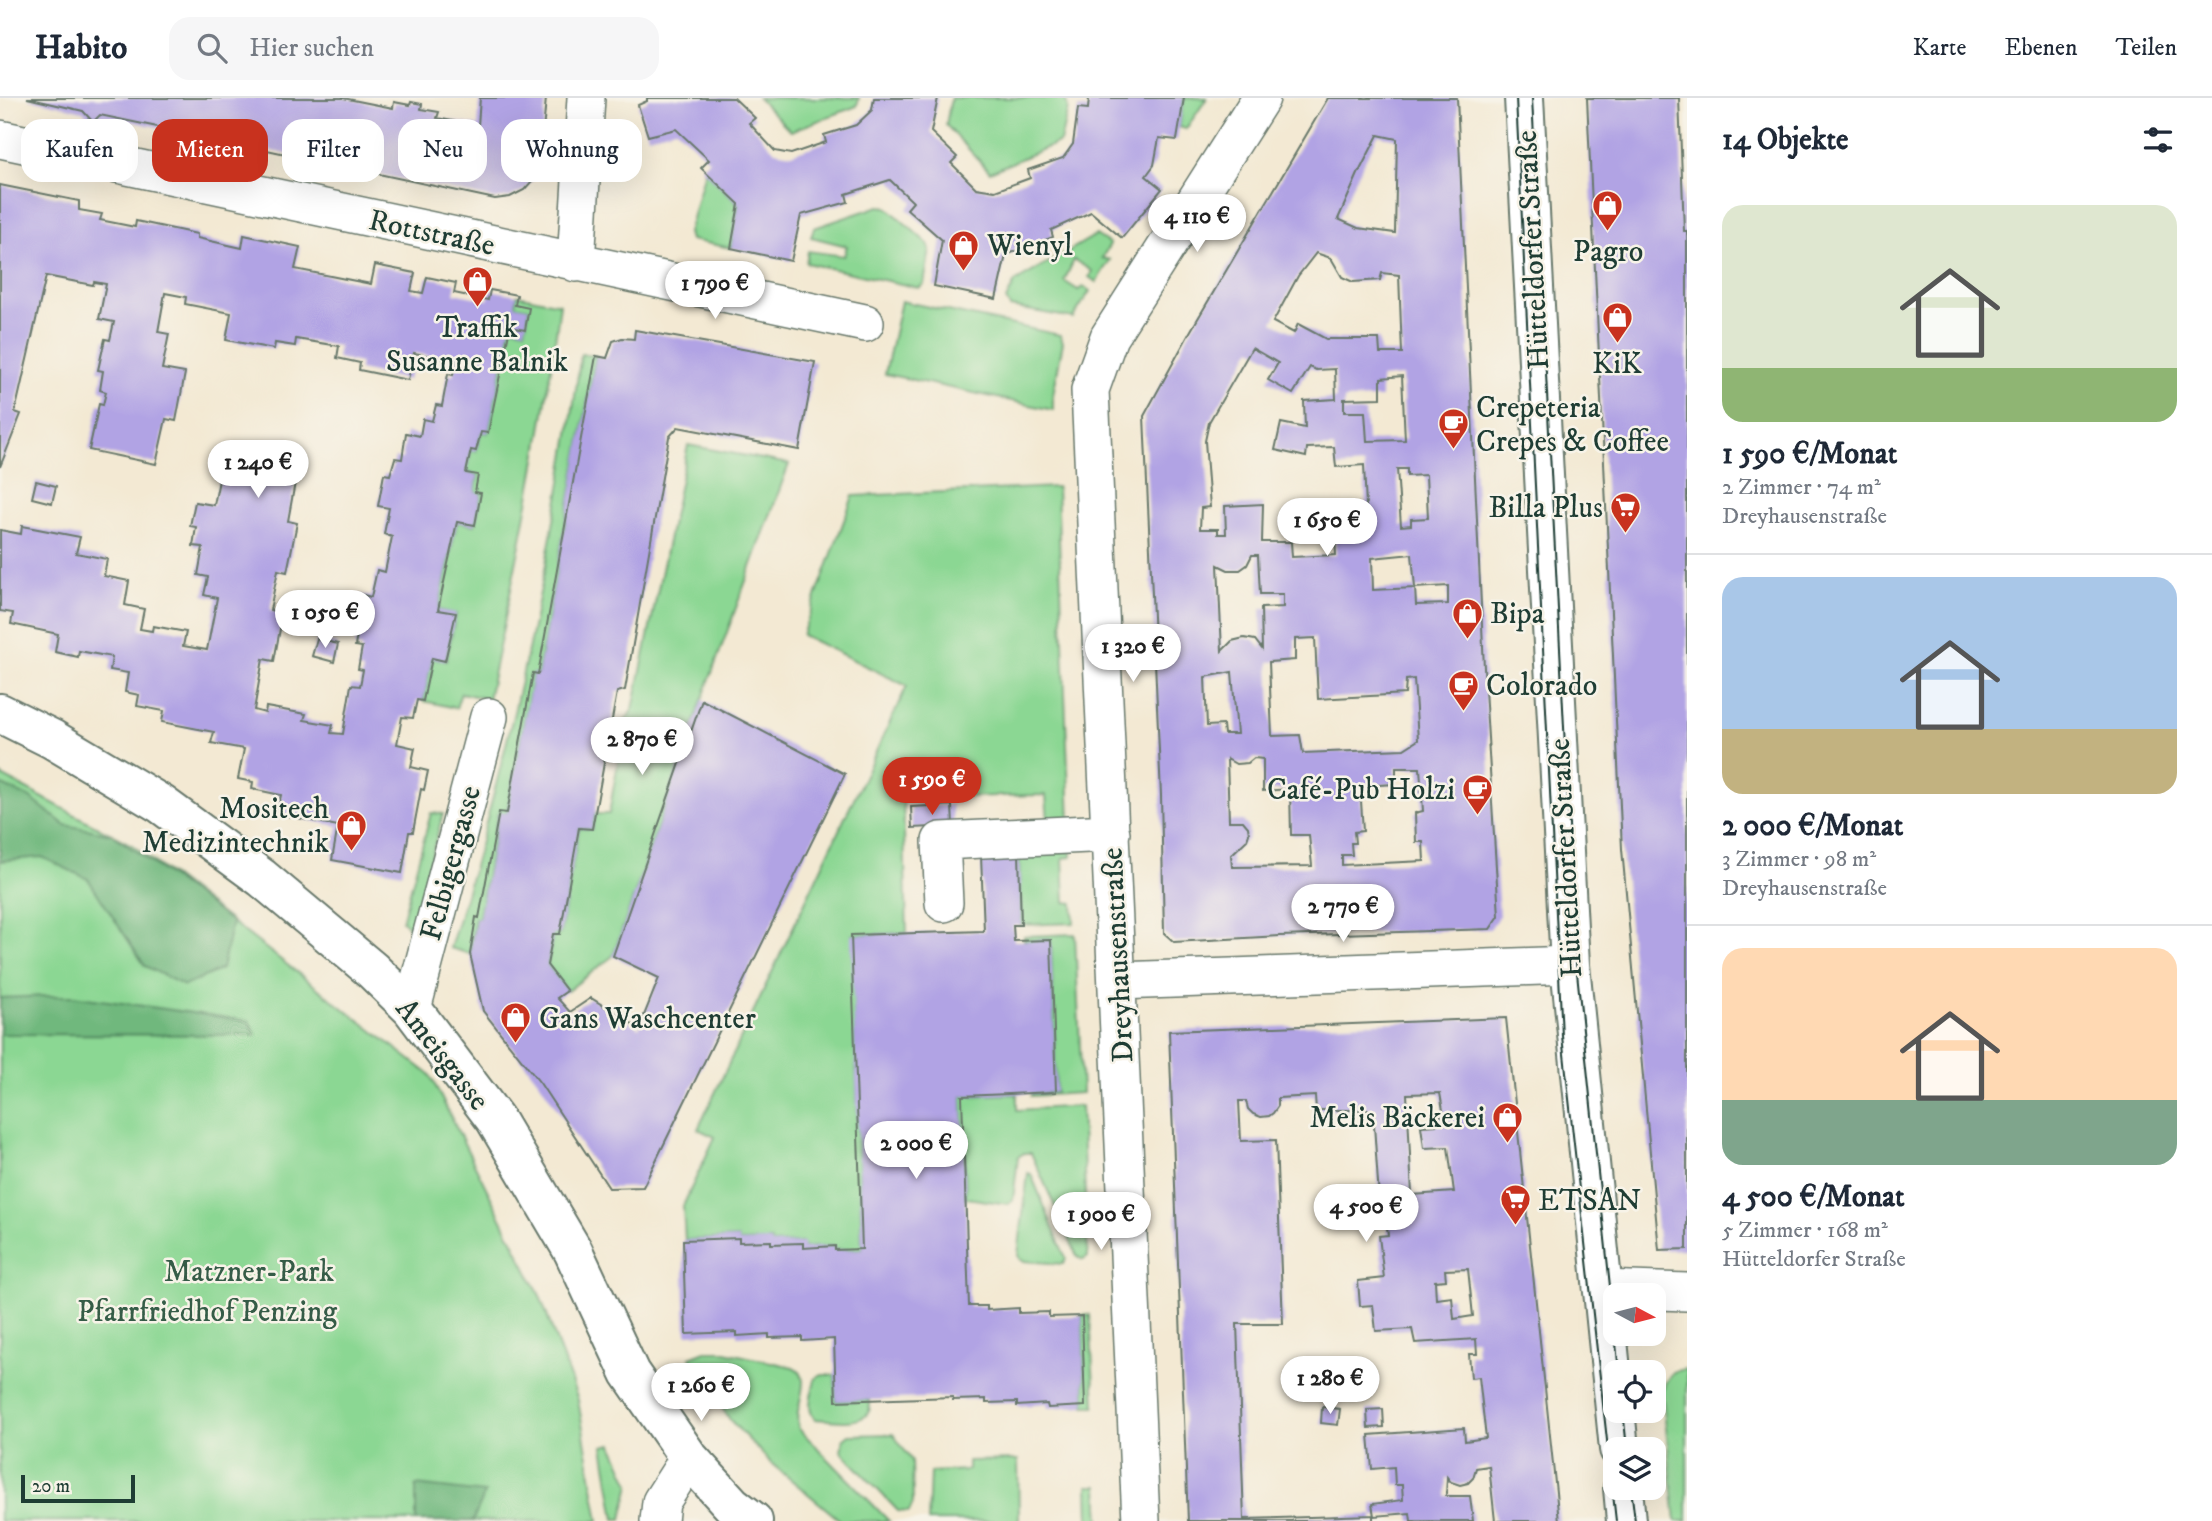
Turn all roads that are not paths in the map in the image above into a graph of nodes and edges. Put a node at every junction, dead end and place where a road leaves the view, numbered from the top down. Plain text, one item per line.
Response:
1 (586, 98) edge
2 (1261, 98) edge
3 (1524, 98) edge
4 (0, 139) edge
5 (576, 263) junction
6 (865, 323) dead end
7 (0, 713) edge
8 (489, 717) dead end
9 (1111, 833) junction
10 (944, 903) dead end
11 (1570, 965) junction
12 (1118, 981) junction
13 (412, 1009) junction
14 (1602, 1289) junction
15 (1687, 1292) edge
16 (1618, 1437) edge
17 (689, 1458) junction
18 (1624, 1500) edge
19 (735, 1516) edge
20 (659, 1521) edge
21 (1141, 1521) edge
22 (1626, 1521) edge

1 - 5 street
2 - 9 street, Dreyhausenstraße
3 - 11 main road, Hütteldorfer Straße
4 - 5 street, Rottstraße
5 - 6 street, Rottstraße
7 - 13 main road, Ameisgasse
8 - 13 street, Felbigergasse
9 - 10 street
9 - 12 street, Dreyhausenstraße
11 - 12 street
11 - 14 main road, Hütteldorfer Straße
12 - 21 street, Dreyhausenstraße
13 - 17 main road, Ameisgasse
14 - 15 street
14 - 16 main road, Hütteldorfer Straße
17 - 19 main road, Ameisgasse
17 - 20 street
18 - 22 main road

